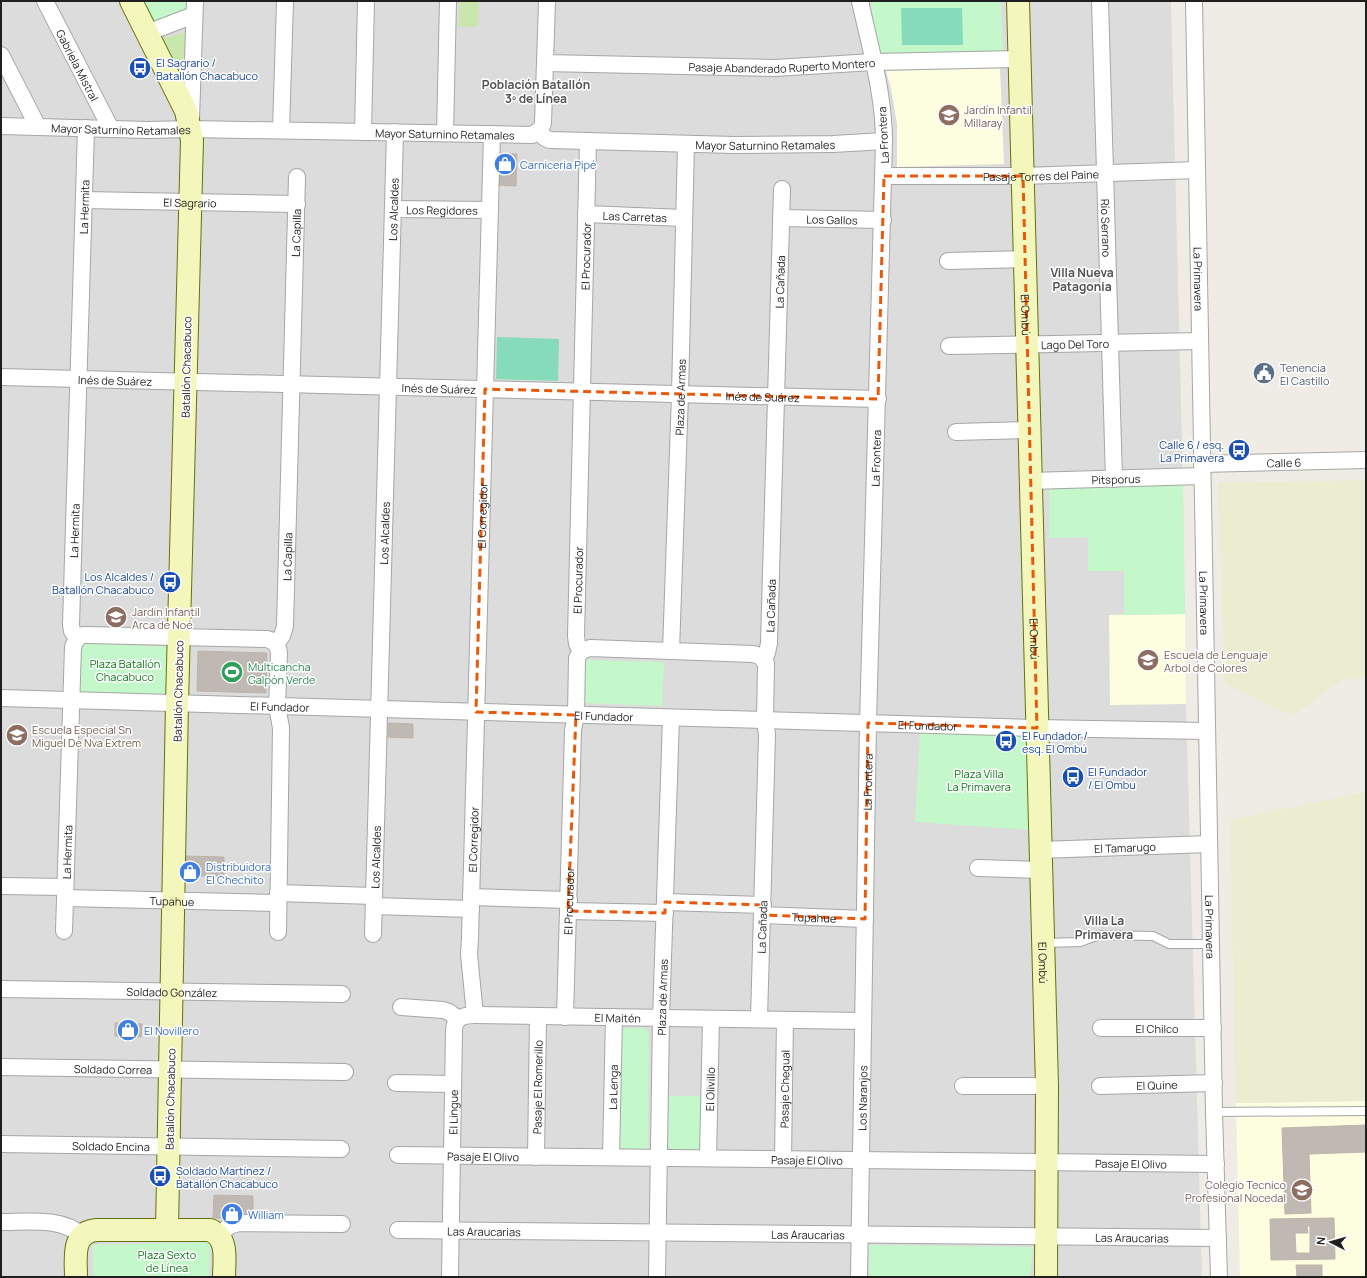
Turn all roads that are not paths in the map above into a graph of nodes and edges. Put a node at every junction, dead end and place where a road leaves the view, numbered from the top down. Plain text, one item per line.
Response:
1 (46, 1) edge
2 (131, 1) edge
3 (285, 1) edge
4 (366, 1) edge
5 (448, 1) edge
6 (547, 1) edge
7 (860, 1) edge
8 (1018, 1) edge
9 (1100, 1) edge
10 (1194, 1) edge
11 (195, 8) edge
12 (147, 33) junction
13 (1, 55) edge
14 (1020, 59) junction
15 (874, 62) junction
16 (545, 63) junction
17 (1, 126) edge
18 (38, 127) junction
19 (86, 128) junction
20 (111, 129) junction
21 (190, 129) junction
22 (281, 130) junction
23 (363, 132) junction
24 (395, 132) junction
25 (538, 132) junction
26 (445, 133) junction
27 (492, 134) junction
28 (588, 141) junction
29 (884, 141) junction
30 (686, 144) junction
31 (1197, 170) junction
32 (1105, 173) junction
33 (297, 176) dead end
34 (884, 176) junction
35 (1022, 176) junction
36 (782, 189) dead end
37 (84, 200) junction
38 (191, 202) junction
39 (297, 204) junction
40 (393, 209) junction
41 (490, 210) junction
42 (586, 214) junction
43 (684, 218) junction
44 (781, 218) junction
45 (883, 220) junction
46 (1025, 259) junction
47 (948, 261) dead end
48 (1200, 341) junction
49 (1110, 343) junction
50 (1027, 344) junction
51 (949, 346) dead end
52 (1, 377) edge
53 (79, 379) junction
54 (186, 381) junction
55 (292, 384) junction
56 (388, 387) junction
57 (485, 389) junction
58 (582, 392) junction
59 (680, 394) junction
60 (776, 397) junction
61 (878, 399) junction
62 (1029, 430) junction
63 (956, 432) dead end
64 (1366, 460) edge
65 (1202, 470) junction
66 (1114, 478) junction
67 (1030, 481) junction
68 (179, 637) junction
69 (77, 638) junction
70 (276, 643) junction
71 (581, 650) junction
72 (671, 651) junction
73 (763, 658) junction
74 (1, 698) edge
75 (72, 700) junction
76 (177, 702) junction
77 (277, 706) junction
78 (379, 709) junction
79 (476, 712) junction
80 (576, 715) junction
81 (671, 718) junction
82 (765, 720) junction
83 (868, 723) junction
84 (1037, 728) junction
85 (1207, 731) junction
86 (1209, 844) junction
87 (1041, 860) junction
88 (978, 868) dead end
89 (1, 886) edge
90 (65, 892) junction
91 (278, 898) junction
92 (174, 901) junction
93 (374, 901) junction
94 (471, 903) junction
95 (568, 905) junction
96 (665, 908) junction
97 (762, 910) junction
98 (865, 919) junction
99 (64, 931) dead end
100 (278, 932) dead end
101 (373, 934) dead end
102 (1043, 943) junction
103 (1211, 944) junction
104 (1, 989) edge
105 (172, 991) junction
106 (342, 994) dead end
107 (401, 1007) dead end
108 (476, 1015) junction
109 (538, 1016) junction
110 (565, 1017) junction
111 (614, 1017) junction
112 (661, 1018) junction
113 (458, 1019) junction
114 (711, 1019) junction
115 (759, 1019) junction
116 (785, 1020) junction
117 (863, 1021) junction
118 (1101, 1028) dead end
119 (1212, 1028) junction
120 (1, 1067) edge
121 (170, 1069) junction
122 (345, 1072) dead end
123 (396, 1083) dead end
124 (1214, 1083) junction
125 (453, 1084) junction
126 (963, 1086) dead end
127 (1047, 1086) junction
128 (1100, 1086) dead end
129 (1366, 1111) edge
130 (1214, 1112) junction
131 (1, 1144) edge
132 (169, 1146) junction
133 (341, 1148) dead end
134 (398, 1155) dead end
135 (452, 1156) junction
136 (536, 1157) junction
137 (611, 1158) junction
138 (659, 1158) junction
139 (708, 1158) junction
140 (783, 1159) junction
141 (861, 1160) junction
142 (1048, 1162) junction
143 (1216, 1164) junction
144 (1, 1222) edge
145 (342, 1224) dead end
146 (167, 1230) junction
147 (398, 1230) dead end
148 (451, 1230) junction
149 (658, 1233) junction
150 (82, 1235) junction
151 (860, 1235) junction
152 (219, 1236) junction
153 (1047, 1236) junction
154 (1218, 1238) junction
155 (76, 1277) edge
156 (224, 1277) edge
157 (450, 1277) edge
158 (657, 1277) edge
159 (859, 1277) edge
160 (1046, 1277) edge
161 (1219, 1277) edge

1 - 20 street, Gabriela Mistral
2 - 12 street, Batallón Chacabuco
3 - 22 street
4 - 23 street
5 - 26 street
6 - 16 street
7 - 15 street, La Frontera
8 - 14 street, El Ombú
9 - 32 street, Río Serrano
10 - 31 street, La Primavera
11 - 12 street, Batallón Chacabuco
11 - 21 street, Batallón Chacabuco
12 - 21 street, Batallón Chacabuco
13 - 18 street
14 - 15 street, Pasaje Abanderado Ruperto Montero
14 - 35 street, El Ombú
15 - 16 street, Pasaje Abanderado Ruperto Montero
15 - 29 street, La Frontera
16 - 25 street
17 - 18 street, Mayor Saturnino Retamales
18 - 19 street, Mayor Saturnino Retamales
19 - 20 street, Mayor Saturnino Retamales
19 - 37 street, La Hermita
20 - 21 street, Mayor Saturnino Retamales
21 - 22 street, Mayor Saturnino Retamales
21 - 38 street, Batallón Chacabuco
22 - 23 street, Mayor Saturnino Retamales
23 - 24 street, Mayor Saturnino Retamales
24 - 26 street, Mayor Saturnino Retamales
24 - 40 street, Los Alcaldes
25 - 27 street, Mayor Saturnino Retamales
25 - 28 street, Mayor Saturnino Retamales
26 - 27 street, Mayor Saturnino Retamales
27 - 41 street, El Corregidor
28 - 30 street, Mayor Saturnino Retamales
28 - 42 street, El Procurador
29 - 30 street, Mayor Saturnino Retamales
29 - 34 street, La Frontera
30 - 43 street, Plaza de Armas
31 - 32 street, Pasaje Torres del Paine
31 - 48 street, La Primavera
32 - 35 street, Pasaje Torres del Paine
32 - 49 street, Río Serrano
33 - 39 street, La Capilla
34 - 35 street, Pasaje Torres del Paine
34 - 45 street, La Frontera
35 - 46 street, El Ombú
36 - 44 street, La Cañada
37 - 38 street, El Sagrario
37 - 53 street, La Hermita
38 - 39 street, El Sagrario
38 - 54 street, Batallón Chacabuco
39 - 55 street, La Capilla
40 - 41 street, Los Regidores
40 - 56 street, Los Alcaldes
41 - 57 street, El Corregidor
42 - 43 street, Las Carretas
42 - 58 street, El Procurador
43 - 59 street, Plaza de Armas
44 - 45 street, Los Gallos
44 - 60 street, La Cañada
45 - 61 street, La Frontera
46 - 47 street
46 - 50 street, El Ombú
48 - 49 street, Lago Del Toro
48 - 65 street, La Primavera
49 - 50 street, Lago Del Toro
49 - 66 street, Río Serrano
50 - 51 street, Lago Del Toro
50 - 62 street, El Ombú
52 - 53 street, Inés de Suárez
53 - 54 street, Inés de Suárez
53 - 69 street, La Hermita
54 - 55 street, Inés de Suárez
54 - 68 street, Batallón Chacabuco
55 - 56 street, Inés de Suárez
55 - 70 street, La Capilla
56 - 57 street, Inés de Suárez
56 - 78 street, Los Alcaldes
57 - 58 street, Inés de Suárez
57 - 79 street, El Corregidor
58 - 59 street, Inés de Suárez
58 - 71 street, El Procurador
59 - 60 street, Inés de Suárez
59 - 72 street, Plaza de Armas
60 - 61 street, Inés de Suárez
60 - 73 street, La Cañada
61 - 83 street, La Frontera
62 - 63 street
62 - 67 street, El Ombú
64 - 65 street, Calle 6
65 - 66 street, Pitsporus
65 - 85 street, La Primavera
66 - 67 street, Pitsporus
67 - 84 street, El Ombú
68 - 69 street
68 - 70 street
68 - 76 street, Batallón Chacabuco
69 - 75 street, La Hermita
70 - 77 street
71 - 72 street
71 - 80 street, El Procurador
72 - 73 street
73 - 82 street, La Cañada
74 - 75 street, El Fundador
75 - 76 street, El Fundador
75 - 90 street, La Hermita
76 - 77 street, El Fundador
76 - 92 street, Batallón Chacabuco
77 - 78 street, El Fundador
77 - 91 street
78 - 79 street, El Fundador
78 - 93 street, Los Alcaldes
79 - 80 street, El Fundador
79 - 94 street, El Corregidor
80 - 81 street, El Fundador
80 - 95 street, El Procurador
81 - 82 street, El Fundador
81 - 96 street, Plaza de Armas
82 - 83 street, El Fundador
82 - 97 street, La Cañada
83 - 84 street, El Fundador
83 - 98 street, La Frontera
84 - 85 street, El Fundador
84 - 87 street, El Ombú
85 - 86 street, La Primavera
86 - 87 street, El Tamarugo
86 - 103 street, La Primavera
87 - 88 street, El Tamarugo
87 - 102 street, El Ombú
89 - 90 street, Tupahue
90 - 92 street, Tupahue
90 - 99 street, La Hermita
91 - 92 street, Tupahue
91 - 93 street, Tupahue
91 - 100 street
92 - 105 street, Batallón Chacabuco
93 - 94 street, Tupahue
93 - 101 street, Los Alcaldes
94 - 95 street, Tupahue
94 - 108 street
95 - 96 street, Tupahue
95 - 110 street, El Procurador
96 - 97 street, Tupahue
96 - 112 street, Plaza de Armas
97 - 98 street, Tupahue
97 - 115 street, La Cañada
98 - 117 street, Los Naranjos
102 - 103 lane
102 - 127 street, El Ombú
103 - 119 street, La Primavera
104 - 105 street, Soldado González
105 - 106 street, Soldado González
105 - 121 street, Batallón Chacabuco
107 - 113 street
108 - 109 street, El Maitén
108 - 113 street, El Maitén
109 - 110 street, El Maitén
109 - 136 street, Pasaje El Romerillo
110 - 111 street, El Maitén
111 - 112 street, El Maitén
111 - 137 street, La Lenga
112 - 114 street, El Maitén
112 - 138 street, Plaza de Armas
113 - 125 street, El Lingue
114 - 115 street, El Maitén
114 - 139 street, El Olivillo
115 - 116 street, El Maitén
116 - 117 street, El Maitén
116 - 140 street, Pasaje Chegual
117 - 141 street, Los Naranjos
118 - 119 street, El Chilco
119 - 124 street, La Primavera
120 - 121 street, Soldado Correa
121 - 122 street, Soldado Correa
121 - 132 street, Batallón Chacabuco
123 - 125 street
124 - 128 street, El Quine
124 - 130 street, La Primavera
125 - 135 street, El Lingue
126 - 127 street
127 - 142 street, El Ombú
129 - 130 lane
130 - 143 street, La Primavera
131 - 132 street, Soldado Encina
132 - 133 street, Soldado Encina
132 - 146 street, Batallón Chacabuco
134 - 135 street, Pasaje El Olivo
135 - 136 street, Pasaje El Olivo
135 - 148 street, El Lingue
136 - 137 street, Pasaje El Olivo
137 - 138 street, Pasaje El Olivo
138 - 139 street, Pasaje El Olivo
138 - 149 street, Plaza de Armas
139 - 140 street, Pasaje El Olivo
140 - 141 street, Pasaje El Olivo
141 - 142 street, Pasaje El Olivo
141 - 151 street, Los Naranjos
142 - 143 street, Pasaje El Olivo
142 - 153 street, El Ombú
143 - 154 street, La Primavera
144 - 150 street
145 - 152 street
146 - 150 street
146 - 152 street
147 - 148 street, Las Araucarias
148 - 149 street, Las Araucarias
148 - 157 street, El Lingue
149 - 151 street, Las Araucarias
149 - 158 street, Plaza de Armas
150 - 155 street
151 - 153 street, Las Araucarias
151 - 159 street, Los Naranjos
152 - 156 street
153 - 154 street, Las Araucarias
153 - 160 street, El Ombú
154 - 161 street, La Primavera

